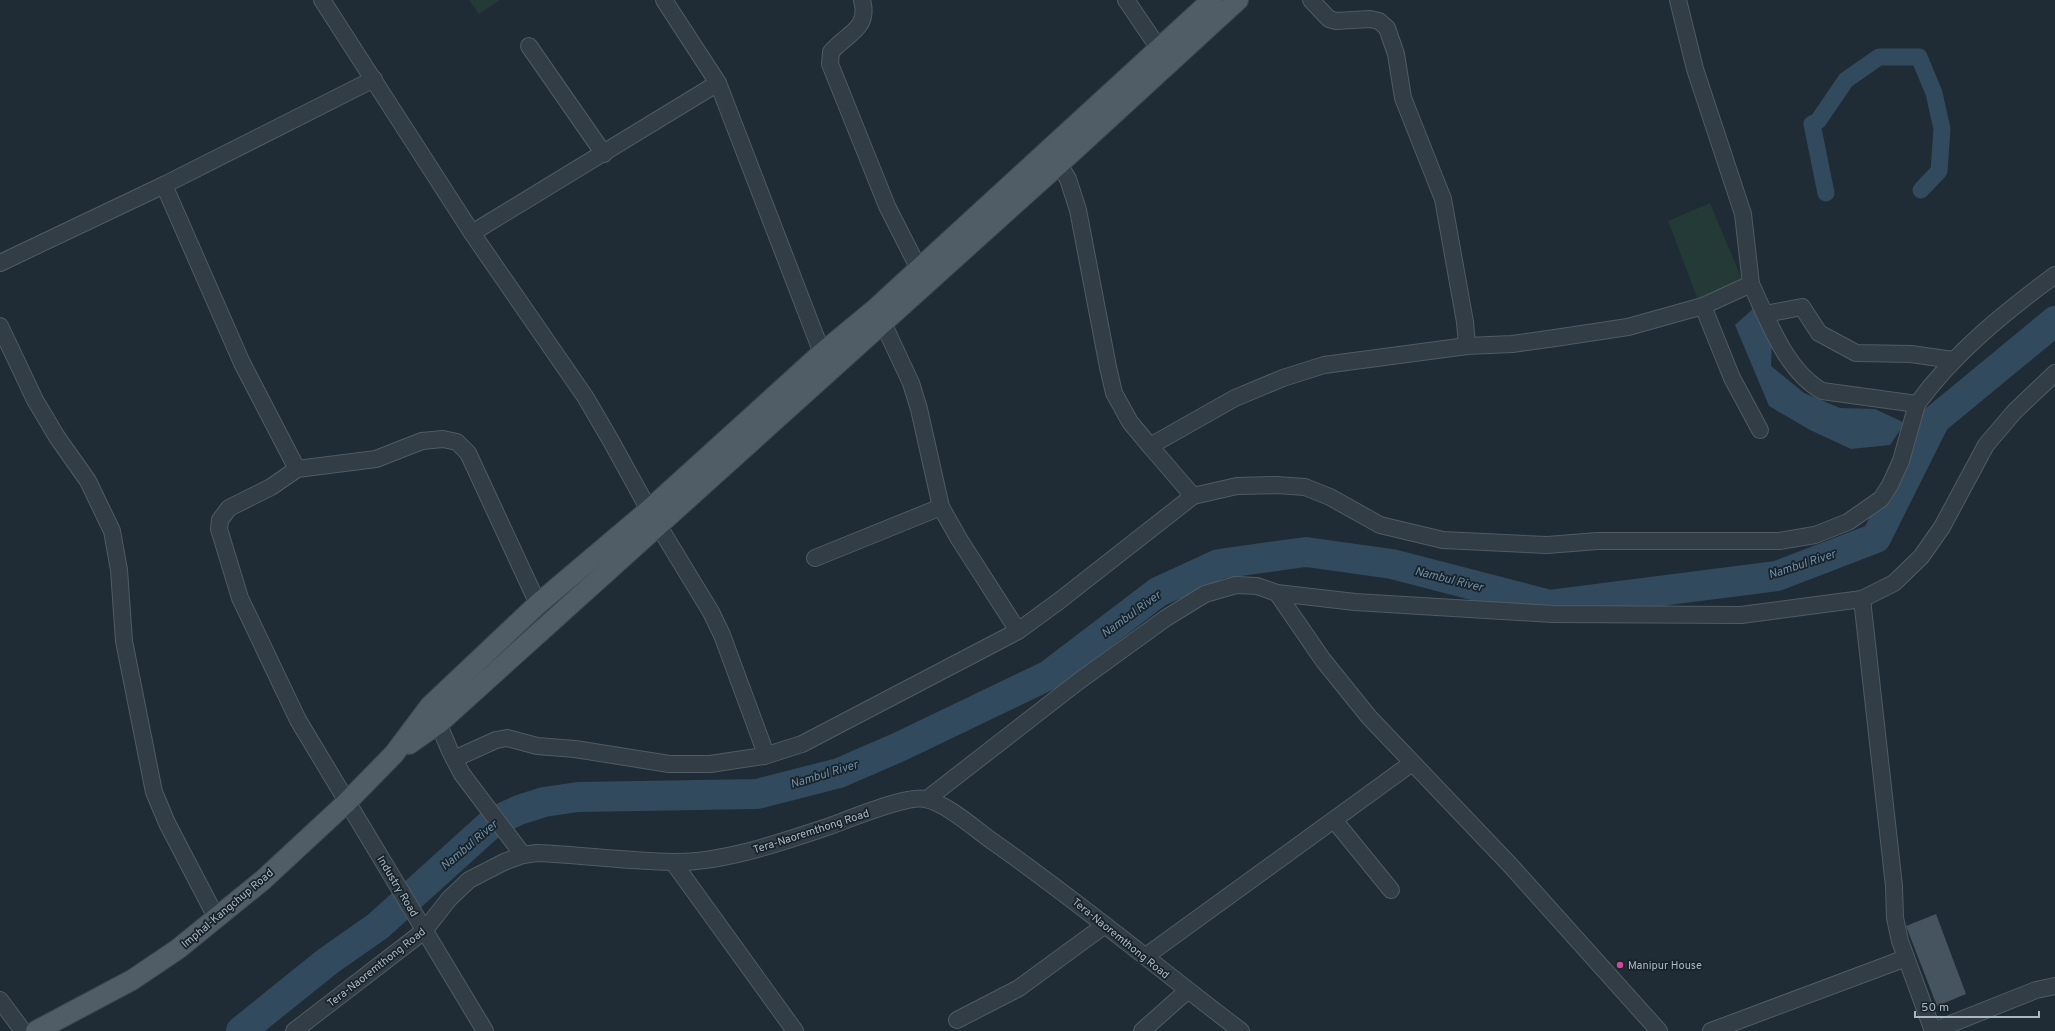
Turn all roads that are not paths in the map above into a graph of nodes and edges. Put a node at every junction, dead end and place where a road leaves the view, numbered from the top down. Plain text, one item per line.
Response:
1 (322, 0) edge
2 (664, 0) edge
3 (862, 0) edge
4 (1126, 0) edge
5 (1212, 0) edge
6 (1238, 0) edge
7 (1310, 0) edge
8 (1678, 0) edge
9 (529, 46) dead end
10 (1160, 50) junction
11 (374, 79) junction
12 (718, 83) junction
13 (604, 154) junction
14 (1054, 157) junction
15 (164, 185) junction
16 (472, 233) junction
17 (0, 263) edge
18 (2055, 275) edge
19 (923, 276) junction
20 (1751, 284) junction
21 (1703, 306) junction
22 (1765, 314) junction
23 (883, 323) junction
24 (0, 326) edge
25 (1467, 346) junction
26 (822, 353) junction
27 (1953, 360) junction
28 (2055, 373) edge
29 (1917, 404) junction
30 (1760, 430) dead end
31 (1150, 446) junction
32 (297, 469) junction
33 (1193, 496) junction
34 (941, 507) junction
35 (654, 518) junction
36 (816, 558) dead end
37 (1277, 593) junction
38 (1862, 599) junction
39 (538, 604) junction
40 (1018, 630) junction
41 (434, 715) junction
42 (764, 756) junction
43 (454, 760) junction
44 (1412, 763) junction
45 (927, 799) junction
46 (346, 804) junction
47 (1334, 820) junction
48 (523, 855) junction
49 (673, 862) junction
50 (1391, 890) dead end
51 (217, 919) junction
52 (1106, 925) junction
53 (424, 931) junction
54 (1146, 956) junction
55 (1906, 958) junction
56 (2055, 986) edge
57 (1187, 991) junction
58 (0, 1000) edge
59 (957, 1020) dead end
60 (23, 1031) edge
61 (36, 1031) edge
62 (294, 1031) edge
63 (485, 1031) edge
64 (794, 1031) edge
65 (1142, 1031) edge
66 (1241, 1031) edge
67 (1659, 1031) edge
68 (1711, 1031) edge
69 (1933, 1031) edge

1 - 11 street
2 - 12 street
3 - 19 street
4 - 10 street
5 - 10 main road
6 - 14 main road
7 - 25 street
8 - 20 street
9 - 13 street
10 - 14 main road
11 - 15 street
11 - 16 street
12 - 13 street
12 - 26 street
13 - 16 street
14 - 19 main road
14 - 31 street
15 - 17 street
15 - 32 street
16 - 35 street
18 - 27 street
19 - 23 main road
19 - 26 main road
20 - 21 street
20 - 22 street
21 - 25 street
21 - 30 street
22 - 27 street
22 - 29 street
23 - 34 street
23 - 35 main road
24 - 51 street
25 - 31 street
26 - 35 main road
27 - 29 street
28 - 38 street
29 - 33 street
31 - 33 street
32 - 39 street
32 - 46 street, Industry Road
33 - 40 street
34 - 36 street
34 - 40 street
35 - 39 main road
35 - 41 main road
35 - 42 street
37 - 38 street
37 - 44 street
37 - 45 street
38 - 55 street
39 - 41 main road
40 - 42 street
41 - 43 street
41 - 46 main road, Imphal-Kangchup Road
42 - 43 street
43 - 48 street
44 - 47 street
44 - 67 street
45 - 49 street, Tera-Naoremthong Road
45 - 52 street, Tera-Naoremthong Road
46 - 51 main road, Imphal-Kangchup Road
46 - 53 street, Industry Road
47 - 50 street
47 - 54 street
48 - 49 street, Tera-Naoremthong Road
48 - 53 street, Tera-Naoremthong Road
49 - 64 street
51 - 61 main road, Imphal-Kangchup Road
52 - 54 street, Tera-Naoremthong Road
52 - 59 street
53 - 62 street, Tera-Naoremthong Road
53 - 63 street, Industry Road
54 - 57 street, Tera-Naoremthong Road
55 - 68 street
55 - 69 street
56 - 69 street
57 - 65 street
57 - 66 street, Tera-Naoremthong Road
58 - 60 street

